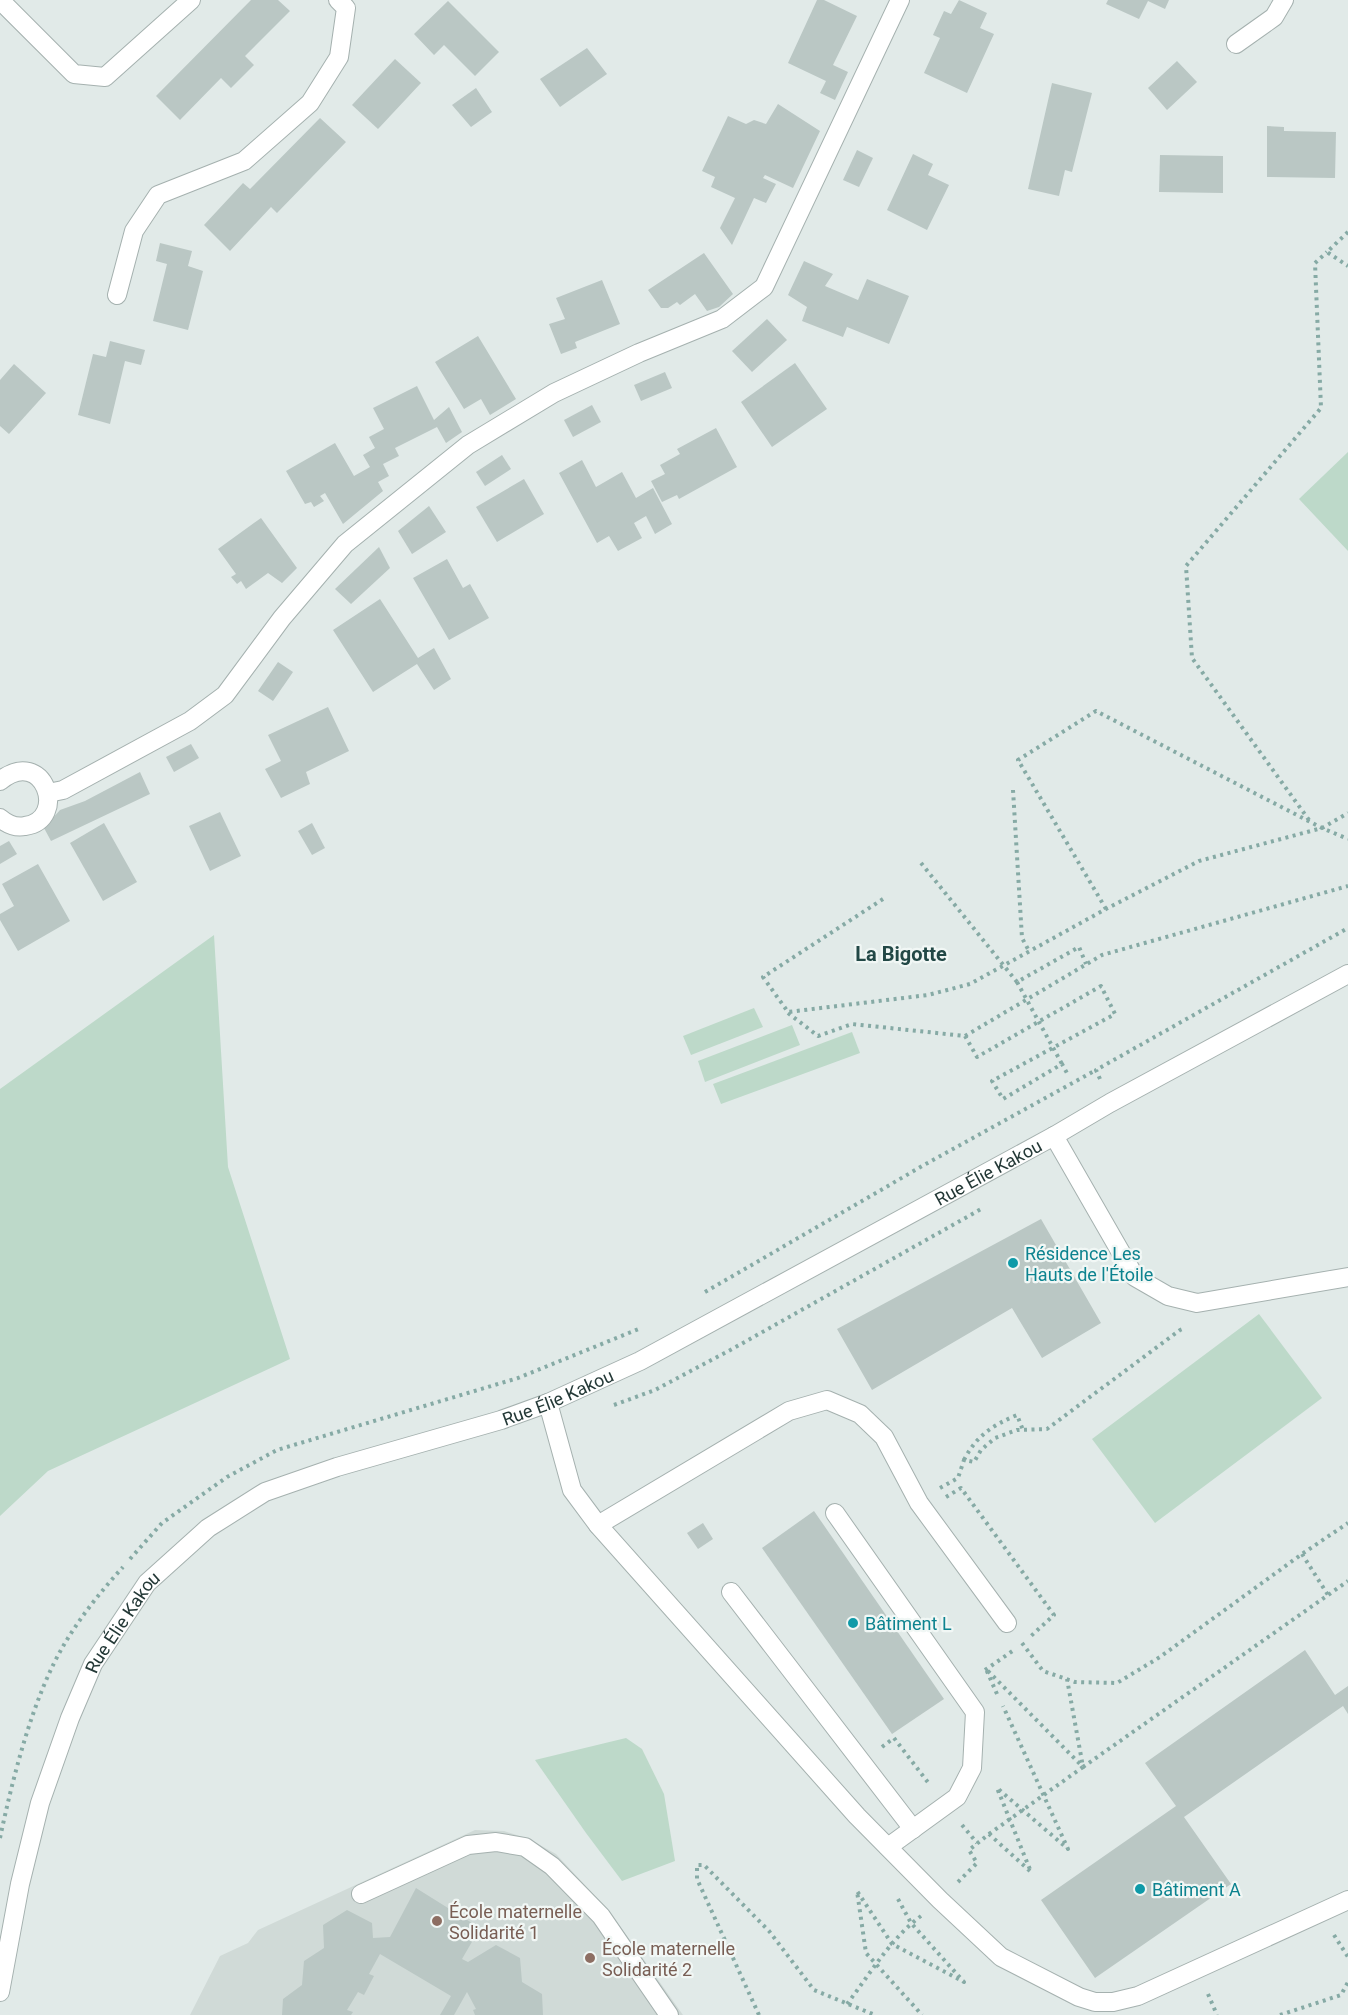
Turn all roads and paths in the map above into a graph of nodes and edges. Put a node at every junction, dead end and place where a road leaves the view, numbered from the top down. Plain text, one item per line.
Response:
1 (191, 0) edge
2 (338, 0) edge
3 (900, 0) edge
4 (1284, 0) edge
5 (1, 3) edge
6 (1236, 44) dead end
7 (1348, 232) edge
8 (1326, 252) junction
9 (1348, 266) edge
10 (117, 295) dead end
11 (0, 781) edge
12 (1013, 790) dead end
13 (48, 793) junction
14 (1348, 813) edge
15 (0, 818) edge
16 (1309, 820) junction
17 (1322, 828) junction
18 (1348, 839) edge
19 (921, 863) dead end
20 (1348, 886) edge
21 (884, 899) dead end
22 (1106, 909) junction
23 (1348, 928) edge
24 (1029, 951) junction
25 (1086, 964) junction
26 (1004, 965) junction
27 (1348, 974) edge
28 (1017, 982) junction
29 (1026, 999) junction
30 (788, 1012) junction
31 (1039, 1022) junction
32 (965, 1036) junction
33 (1053, 1047) junction
34 (1062, 1064) junction
35 (1068, 1075) dead end
36 (1110, 1103) junction
37 (1054, 1136) junction
38 (1348, 1277) edge
39 (1191, 1326) dead end
40 (548, 1403) junction
41 (1023, 1430) junction
42 (964, 1460) junction
43 (932, 1493) dead end
44 (939, 1502) dead end
45 (835, 1513) dead end
46 (1348, 1523) edge
47 (598, 1525) junction
48 (1302, 1554) junction
49 (1348, 1581) edge
50 (731, 1592) dead end
51 (1328, 1595) junction
52 (1007, 1623) dead end
53 (1022, 1643) junction
54 (986, 1669) junction
55 (1067, 1679) junction
56 (958, 1689) junction
57 (876, 1751) dead end
58 (1083, 1767) junction
59 (930, 1785) dead end
60 (1044, 1795) junction
61 (1023, 1810) junction
62 (1010, 1819) junction
63 (960, 1822) dead end
64 (913, 1829) junction
65 (988, 1834) junction
66 (977, 1843) junction
67 (888, 1847) junction
68 (361, 1894) dead end
69 (896, 1895) dead end
70 (940, 1900) junction
71 (1348, 1900) edge
72 (911, 1923) junction
73 (892, 1944) junction
74 (878, 1964) junction
75 (1348, 1982) edge
76 (0, 1992) edge
77 (847, 2004) junction
78 (862, 2013) edge
79 (669, 2015) edge
80 (759, 2015) edge
81 (875, 2015) edge
82 (922, 2015) edge
83 (1280, 2015) edge

1 - 5 street
2 - 10 street
3 - 13 street
4 - 6 street
7 - 8 path
8 - 9 path
8 - 16 path
11 - 13 street
12 - 24 path
13 - 15 street
14 - 17 path
16 - 17 path
16 - 22 path
17 - 18 path
17 - 22 path
19 - 26 path
20 - 25 path
21 - 30 path
22 - 24 path
23 - 36 path
24 - 26 path
25 - 28 path
25 - 29 path
26 - 28 path
26 - 30 path
27 - 36 street, Rue Élie Kakou
28 - 29 path
29 - 31 path
29 - 32 path
30 - 32 path
31 - 32 path
31 - 33 path
31 - 33 path
33 - 34 path
33 - 34 path
34 - 35 path
36 - 37 street, Rue Élie Kakou
37 - 38 street
37 - 40 street, Rue Élie Kakou
39 - 41 path
40 - 47 street
40 - 76 street, Rue Élie Kakou
41 - 42 path
41 - 42 path
42 - 43 path
44 - 53 path
45 - 56 street
46 - 48 path
47 - 52 street
47 - 67 street
48 - 51 path
48 - 55 path
49 - 51 path
50 - 64 street
51 - 58 path
53 - 54 path
53 - 55 path
54 - 56 path
54 - 58 path
54 - 60 path
55 - 58 path
56 - 64 street
57 - 59 path
58 - 60 path
60 - 61 path
60 - 61 path
61 - 62 path
61 - 62 path
62 - 65 path
62 - 65 path
63 - 66 path
64 - 67 street
65 - 66 path
66 - 70 path
67 - 70 street
68 - 79 street
69 - 72 path
70 - 71 street
70 - 72 path
72 - 73 path
72 - 73 path
73 - 74 path
73 - 74 path
74 - 77 path
74 - 82 path
75 - 83 path
77 - 78 path
77 - 80 path
78 - 81 path

